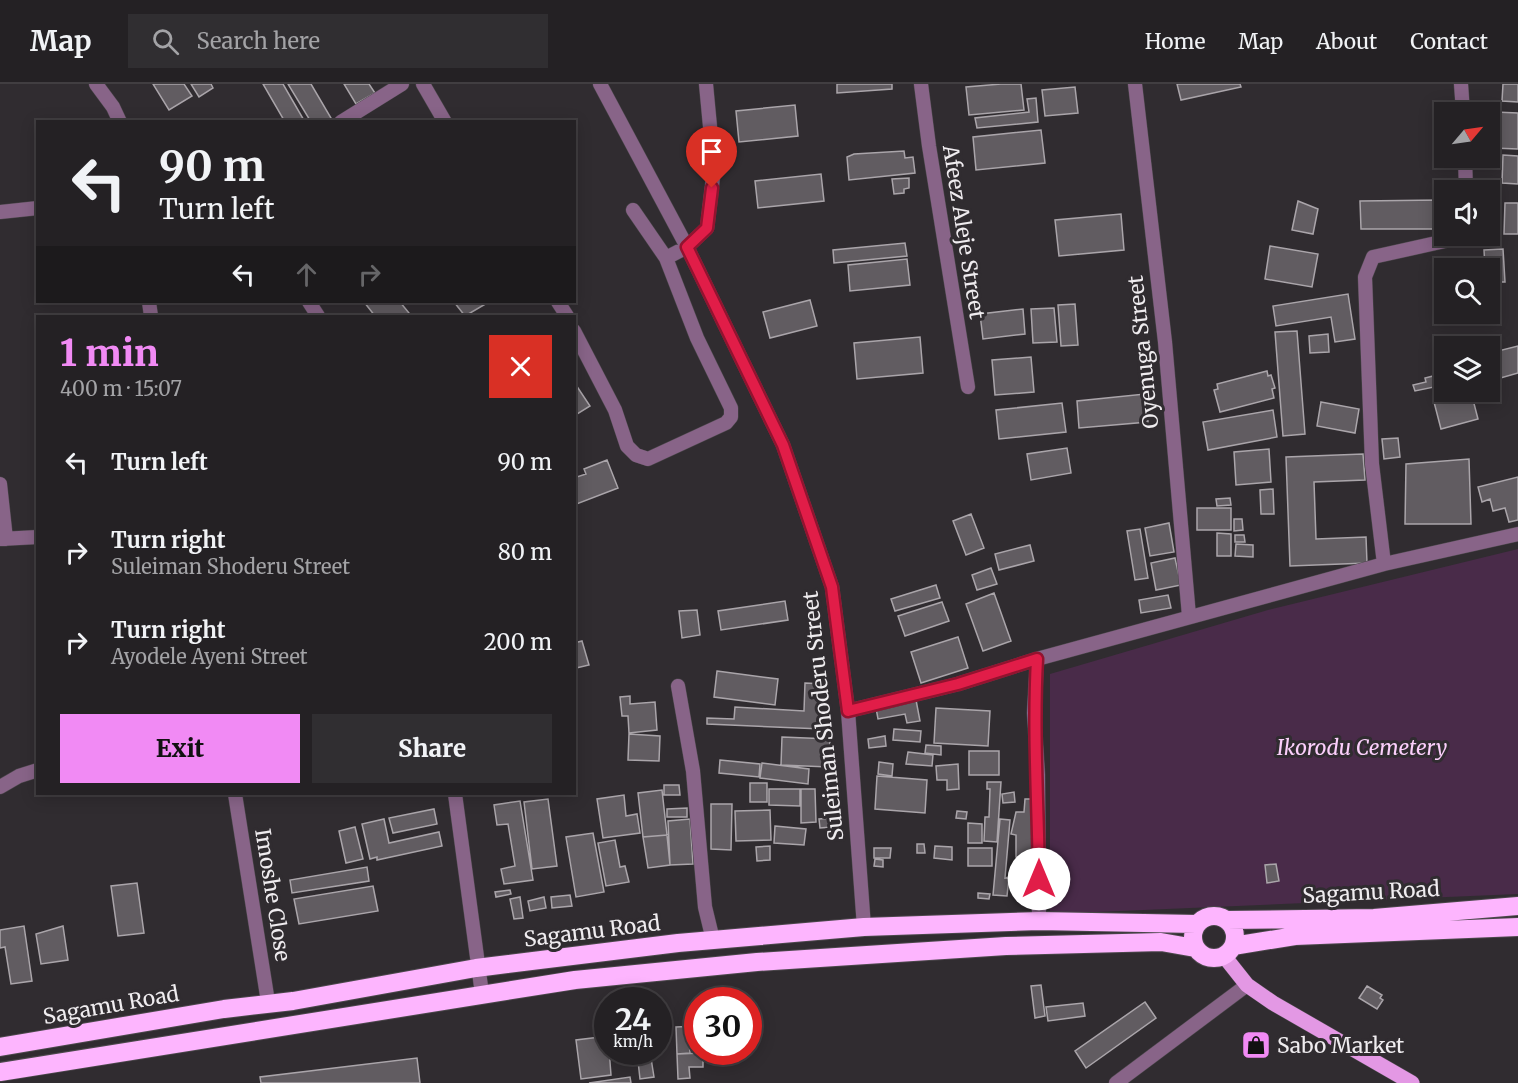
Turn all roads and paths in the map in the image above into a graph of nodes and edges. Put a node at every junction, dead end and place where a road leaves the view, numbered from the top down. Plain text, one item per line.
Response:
1 (96, 84) edge
2 (402, 84) edge
3 (423, 84) edge
4 (600, 84) edge
5 (706, 84) edge
6 (921, 84) edge
7 (1135, 84) edge
8 (1461, 84) edge
9 (1462, 102) edge
10 (119, 120) edge
11 (343, 120) edge
12 (444, 120) edge
13 (36, 208) edge
14 (633, 210) dead end
15 (0, 212) edge
16 (1434, 243) edge
17 (687, 247) junction
18 (666, 258) junction
19 (576, 335) edge
20 (968, 387) dead end
21 (0, 484) edge
22 (1518, 534) edge
23 (36, 537) edge
24 (3, 539) edge
25 (1384, 564) junction
26 (1189, 616) junction
27 (1037, 659) junction
28 (678, 686) dead end
29 (848, 711) junction
30 (36, 771) edge
31 (0, 787) edge
32 (235, 795) edge
33 (455, 795) edge
34 (1518, 906) edge
35 (1227, 920) junction
36 (1039, 921) junction
37 (1196, 924) junction
38 (864, 927) junction
39 (1518, 927) edge
40 (713, 940) junction
41 (1195, 948) junction
42 (1228, 951) junction
43 (476, 968) junction
44 (1247, 985) junction
45 (482, 994) junction
46 (268, 1002) junction
47 (91, 1032) junction
48 (0, 1047) edge
49 (93, 1059) junction
50 (0, 1072) edge
51 (1116, 1083) edge
52 (1412, 1083) edge

1 - 10 street
2 - 11 street
3 - 12 street
4 - 17 street, Suleiman Shoderu Street
5 - 17 street
6 - 20 street, Afeez Aleje Street
7 - 26 street, Oyenuga Street
8 - 9 street
13 - 15 street
14 - 18 street
16 - 25 street
17 - 18 street
17 - 29 street, Suleiman Shoderu Street
18 - 19 street
21 - 24 street
22 - 25 street
23 - 24 street
25 - 26 street
26 - 27 street
27 - 29 street
27 - 36 street
28 - 40 street
29 - 38 street, Suleiman Shoderu Street
30 - 31 street
32 - 46 street, Imoshe Close
33 - 43 street
34 - 35 highway, Sagamu Road
35 - 37 highway
35 - 42 highway
36 - 37 highway, Sagamu Road
36 - 38 highway, Sagamu Road
37 - 41 highway
38 - 40 highway, Sagamu Road
39 - 42 highway, Sagamu Road
40 - 43 highway, Sagamu Road
41 - 42 highway
41 - 45 highway
42 - 44 main road
43 - 45 street
43 - 46 highway, Sagamu Road
44 - 51 street
44 - 52 main road
45 - 49 highway
46 - 47 highway, Sagamu Road
47 - 48 highway, Sagamu Road
47 - 49 highway
49 - 50 highway

